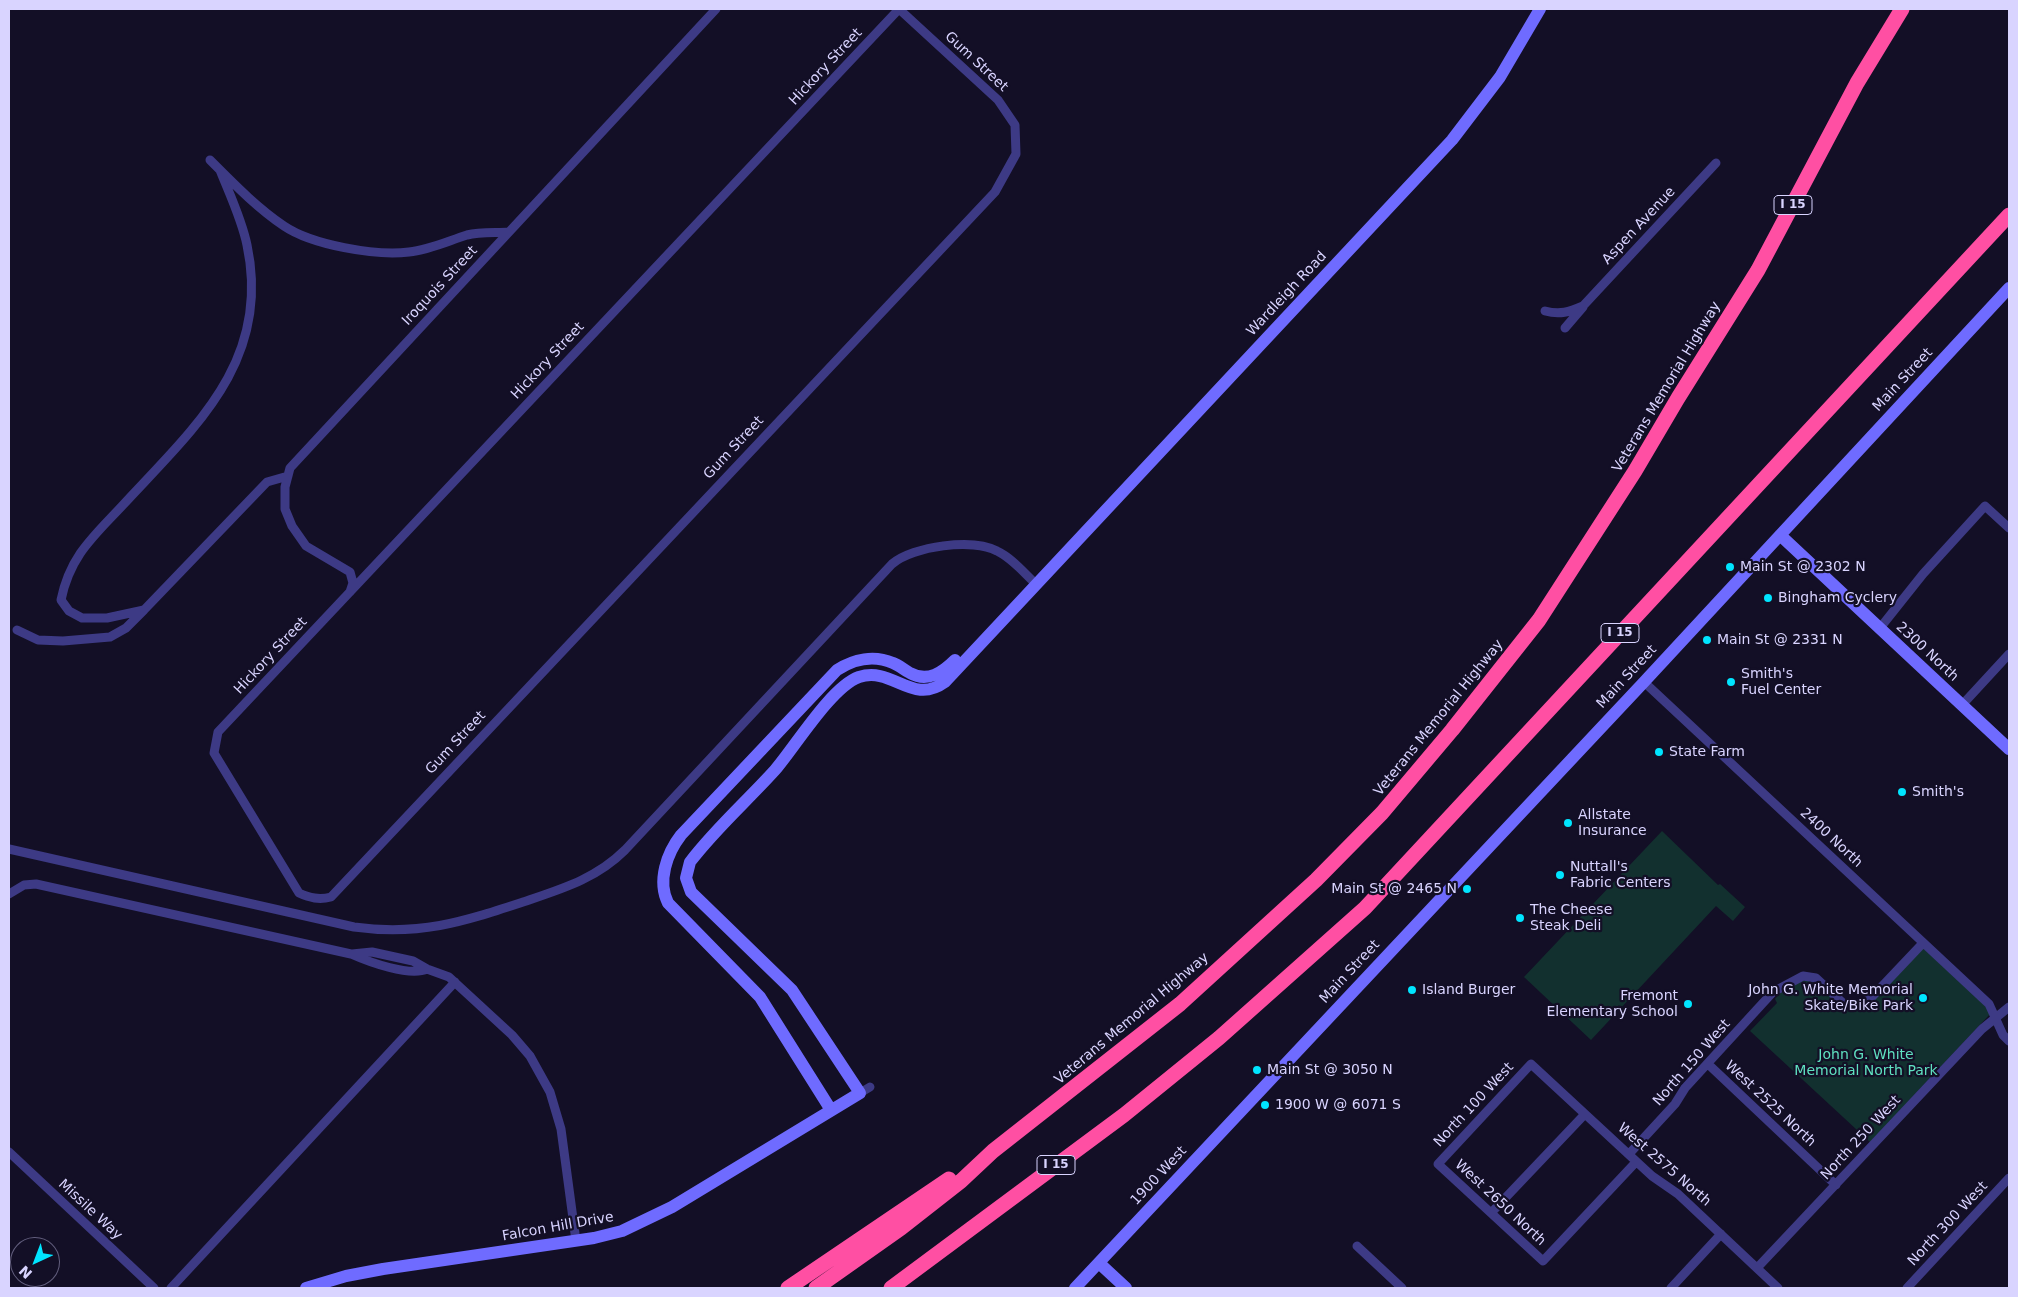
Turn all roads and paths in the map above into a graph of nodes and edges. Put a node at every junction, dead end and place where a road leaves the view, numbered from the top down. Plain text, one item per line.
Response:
1 (716, 9) edge
2 (899, 9) edge
3 (1540, 9) edge
4 (1902, 9) edge
5 (210, 160) dead end
6 (1716, 163) dead end
7 (220, 170) junction
8 (2009, 215) edge
9 (509, 232) junction
10 (2009, 288) edge
11 (1583, 306) junction
12 (1545, 311) dead end
13 (1565, 328) dead end
14 (288, 476) junction
15 (2009, 528) edge
16 (1780, 535) junction
17 (1036, 584) junction
18 (350, 592) junction
19 (144, 610) junction
20 (1880, 628) junction
21 (17, 630) dead end
22 (2009, 654) edge
23 (1644, 682) junction
24 (1962, 705) junction
25 (218, 732) joint
26 (2009, 749) edge
27 (9, 849) edge
28 (9, 894) edge
29 (1923, 943) junction
30 (455, 982) junction
31 (2009, 1006) edge
32 (1996, 1017) junction
33 (2009, 1041) edge
34 (1531, 1064) joint
35 (1708, 1064) junction
36 (1266, 1085) joint
37 (831, 1110) junction
38 (1585, 1114) junction
39 (993, 1151) junction
40 (9, 1152) edge
41 (1628, 1154) junction
42 (1636, 1162) junction
43 (1438, 1164) joint
44 (2009, 1178) edge
45 (1836, 1185) junction
46 (1491, 1214) junction
47 (1721, 1234) junction
48 (576, 1241) junction
49 (1357, 1246) dead end
50 (1099, 1263) junction
51 (1756, 1268) junction
52 (154, 1288) edge
53 (171, 1288) edge
54 (306, 1288) edge
55 (788, 1288) edge
56 (816, 1288) edge
57 (891, 1288) edge
58 (1075, 1288) edge
59 (1126, 1288) edge
60 (1402, 1288) edge
61 (1670, 1288) edge
62 (1778, 1288) edge
63 (1907, 1288) edge

1 - 9 street, Iroquois Street
2 - 18 street, Hickory Street
2 - 25 street, Gum Street
3 - 17 main road, Wardleigh Road
4 - 39 highway, Veterans Memorial Highway / I 15
5 - 7 street
6 - 11 street, Aspen Avenue
7 - 9 street
7 - 19 street
8 - 57 highway, I 15
9 - 14 street, Iroquois Street
10 - 16 main road, Main Street
11 - 12 street, Aspen Avenue
11 - 13 street, Aspen Avenue
14 - 18 street, Iroquois Street
14 - 19 street
15 - 20 street
16 - 20 main road, 2300 North
16 - 23 main road, Main Street
17 - 27 street
17 - 37 main road
17 - 37 main road, Falcon Hill Drive
18 - 25 street, Hickory Street
19 - 21 street
20 - 24 main road, 2300 North
22 - 24 street
23 - 29 street, 2400 North
23 - 36 main road, Main Street
24 - 26 main road, 2300 North
28 - 30 street
29 - 32 street, 2400 North
29 - 35 street, North 150 West
30 - 48 street
30 - 53 street
31 - 32 street, North 250 West
32 - 33 street, 2400 North
32 - 45 street, North 250 West
34 - 38 street, West 2575 North
34 - 43 street, North 100 West
35 - 41 street, North 150 West
35 - 45 street, West 2525 North
36 - 50 main road, 1900 West
37 - 48 main road, Falcon Hill Drive
38 - 41 street, West 2575 North
38 - 46 street
39 - 55 highway
39 - 56 highway, Veterans Memorial Highway / I 15
40 - 52 street, Missile Way
41 - 42 street, West 2575 North
42 - 46 street, West 2650 North
42 - 47 street, West 2575 North
43 - 46 street, West 2650 North
44 - 63 street, North 300 West
45 - 51 street, North 250 West
47 - 51 street, West 2575 North
47 - 61 street
48 - 54 main road, Falcon Hill Drive
49 - 60 street
50 - 58 main road, 1900 West
50 - 59 main road
51 - 62 street, West 2575 North

